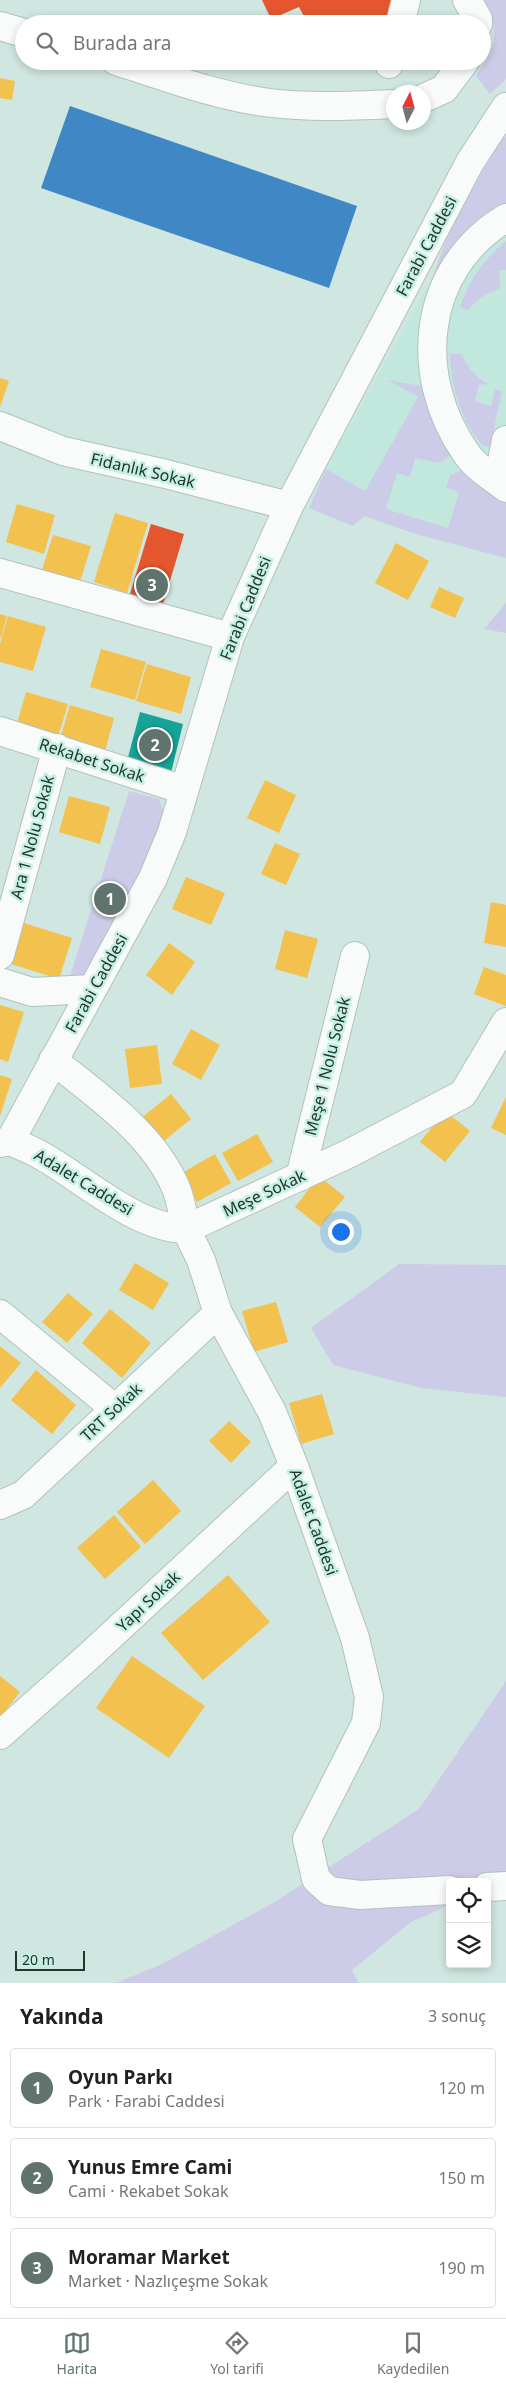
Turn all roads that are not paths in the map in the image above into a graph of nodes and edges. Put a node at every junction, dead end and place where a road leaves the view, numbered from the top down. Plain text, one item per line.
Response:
1 (406, 0) edge
2 (467, 0) edge
3 (402, 15) edge
4 (476, 15) edge
5 (0, 26) edge
6 (15, 31) edge
7 (146, 70) edge
8 (458, 70) edge
9 (431, 95) edge
10 (386, 104) edge
11 (506, 107) edge
12 (506, 218) edge
13 (393, 309) junction
14 (432, 328) junction
15 (0, 426) edge
16 (506, 440) edge
17 (502, 485) edge
18 (289, 506) junction
19 (0, 573) edge
20 (230, 637) junction
21 (0, 731) edge
22 (57, 748) junction
23 (184, 790) junction
24 (0, 955) edge
25 (355, 956) dead end
26 (0, 982) edge
27 (92, 989) junction
28 (506, 1022) edge
29 (53, 1060) junction
30 (5, 1142) edge
31 (300, 1177) junction
32 (186, 1229) junction
33 (218, 1313) junction
34 (0, 1314) edge
35 (114, 1408) junction
36 (294, 1466) junction
37 (0, 1505) edge
38 (0, 1735) edge
39 (506, 1886) edge
40 (491, 1887) edge
41 (446, 1890) edge

1 - 3 street
2 - 4 street
5 - 6 street
7 - 10 street
8 - 9 street
11 - 13 street, Farabi Caddesi
12 - 14 street
13 - 14 street
13 - 18 street, Farabi Caddesi
14 - 17 street
15 - 18 street, Fidanlık Sokak
16 - 17 street
18 - 20 street, Farabi Caddesi
19 - 20 street
20 - 23 street, Farabi Caddesi
21 - 22 street, Rekabet Sokak
22 - 23 street, Rekabet Sokak
22 - 24 street, Ara 1 Nolu Sokak
23 - 27 street, Farabi Caddesi
25 - 31 street, Meşe 1 Nolu Sokak
26 - 27 street
27 - 29 street, Farabi Caddesi
28 - 31 street, Meşe Sokak
29 - 30 street, Farabi Caddesi
29 - 32 street
30 - 32 street, Adalet Caddesi
31 - 32 street, Meşe Sokak
32 - 33 street, Adalet Caddesi
33 - 35 street, TRT Sokak
33 - 36 street, Adalet Caddesi
34 - 35 street
35 - 37 street, TRT Sokak
36 - 38 street, Yapı Sokak
36 - 41 street, Adalet Caddesi
39 - 40 street

